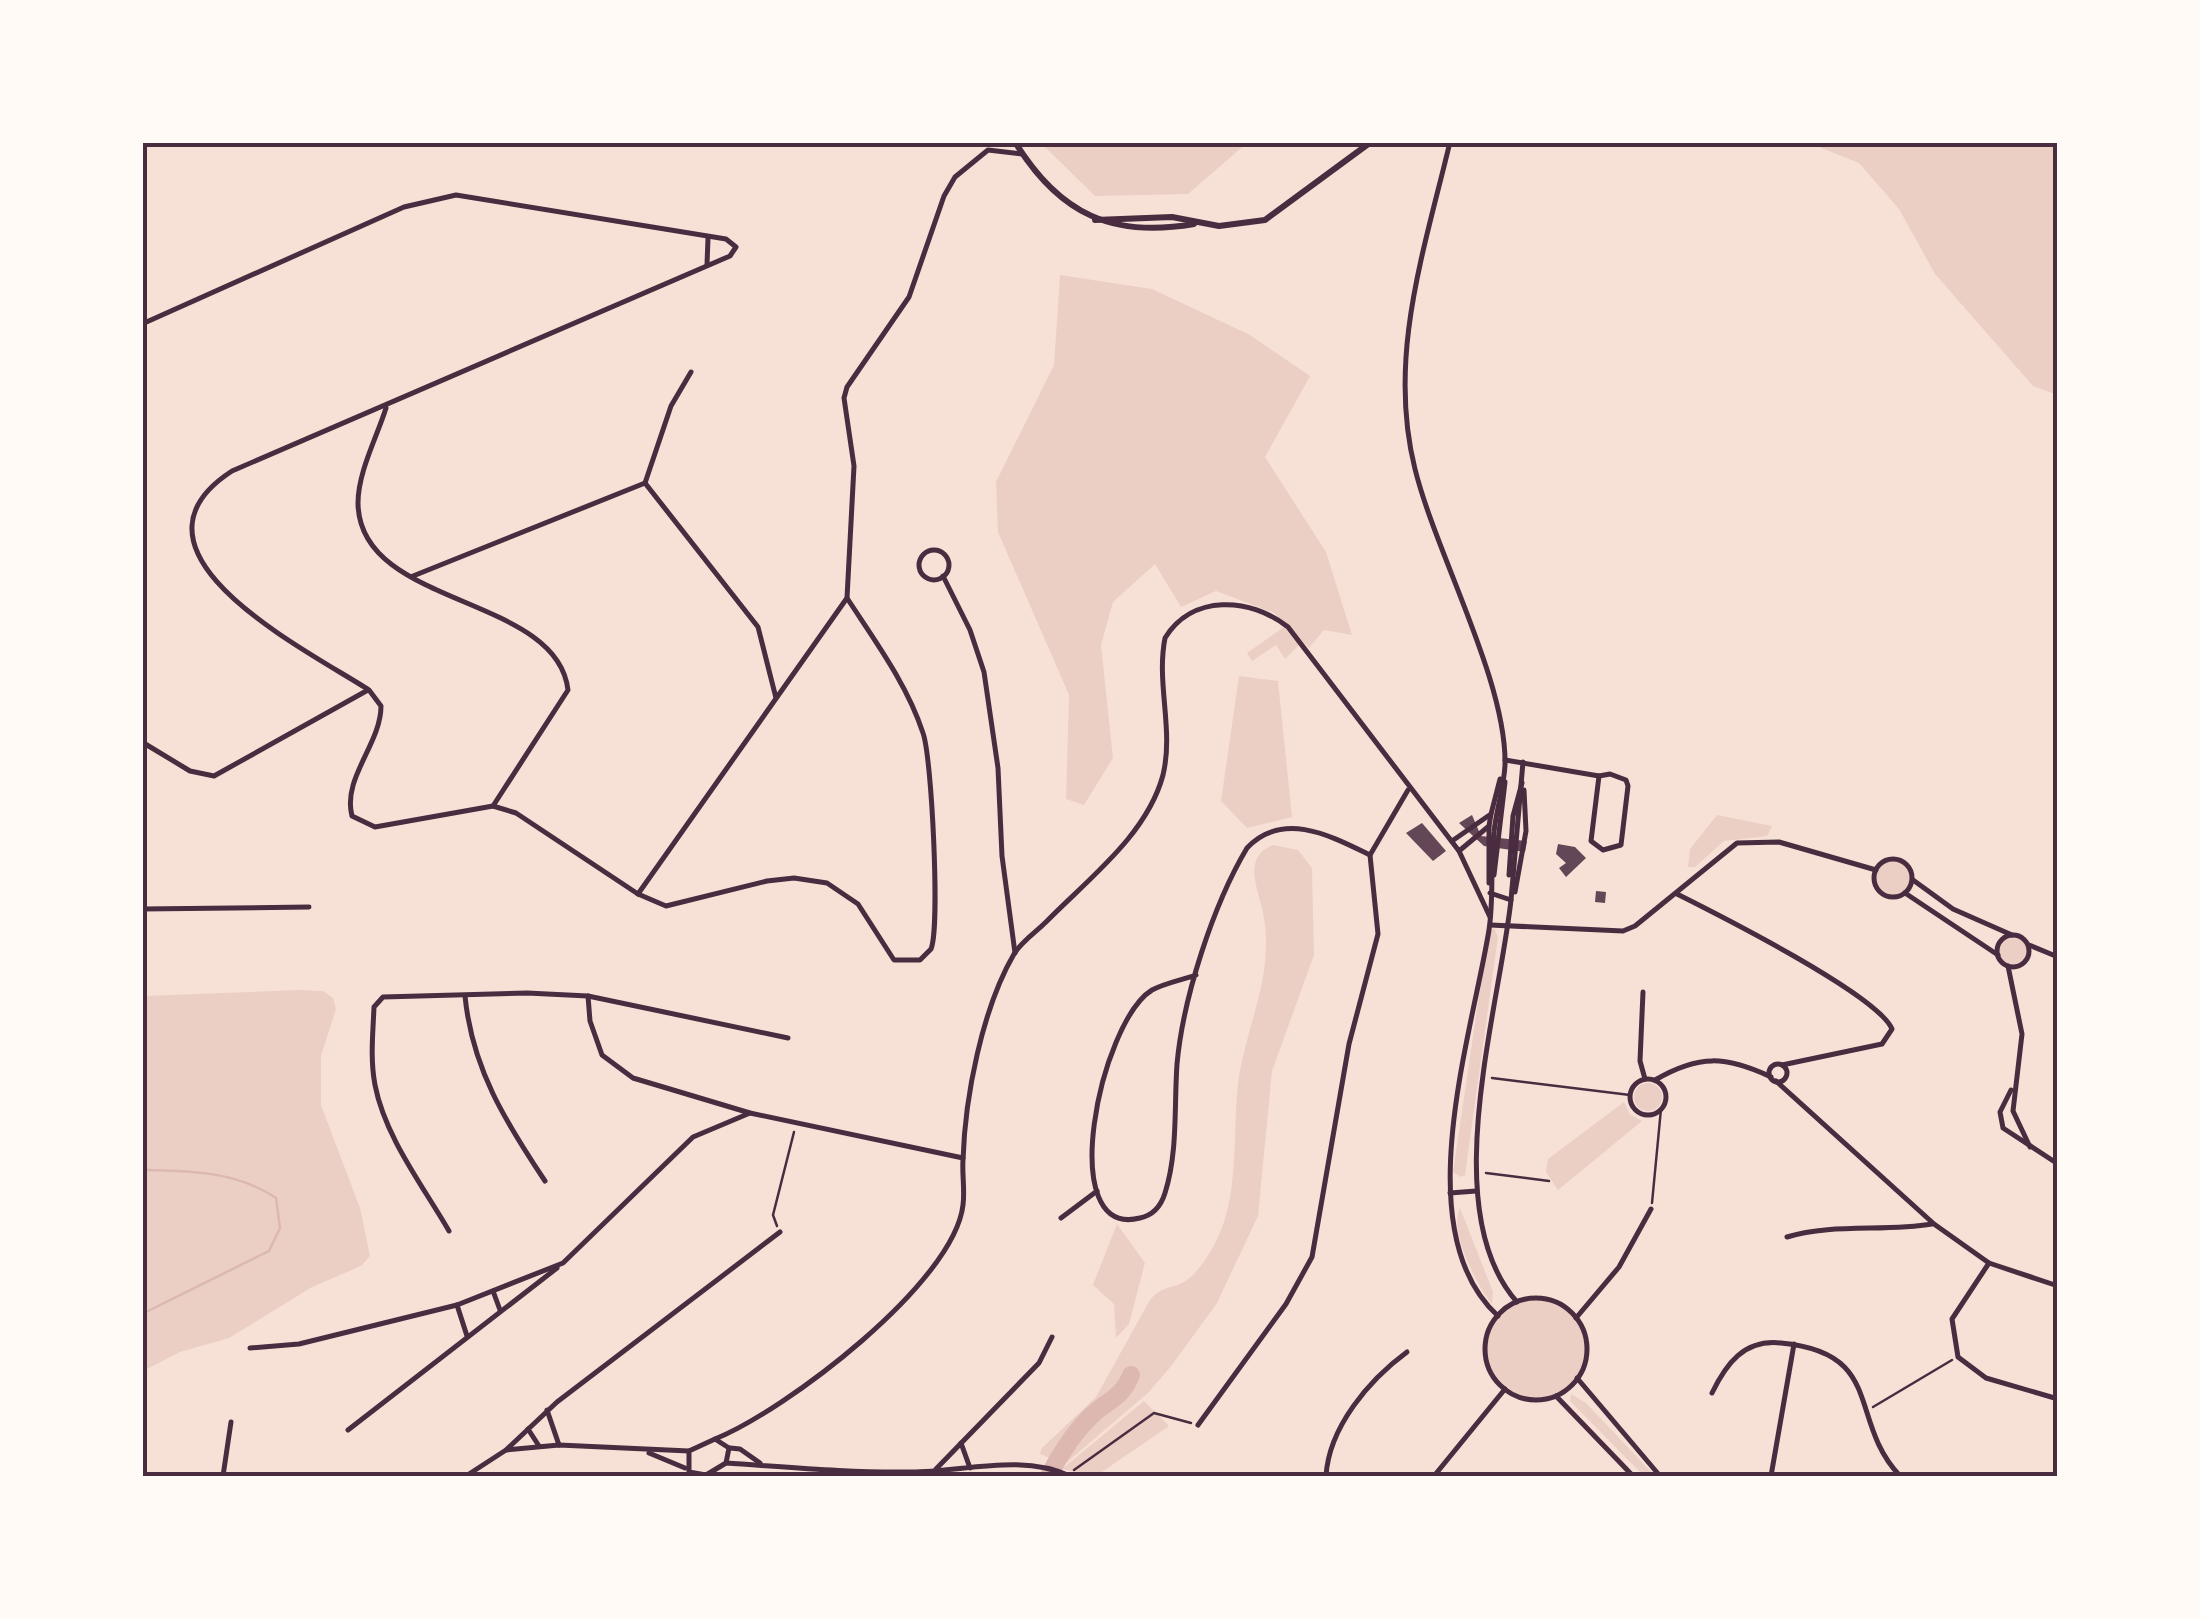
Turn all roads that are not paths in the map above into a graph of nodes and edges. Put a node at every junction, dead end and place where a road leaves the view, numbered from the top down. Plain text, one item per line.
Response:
1 (994, 142) edge
2 (1015, 142) edge
3 (1371, 142) edge
4 (1450, 142) edge
5 (988, 150) junction
6 (1022, 154) junction
7 (1094, 220) junction
8 (1197, 224) junction
9 (708, 237) junction
10 (707, 265) junction
11 (142, 324) edge
12 (691, 372) dead end
13 (386, 407) junction
14 (645, 483) junction
15 (412, 576) junction
16 (943, 576) junction
17 (848, 598) junction
18 (369, 690) junction
19 (776, 698) junction
20 (142, 742) edge
21 (1523, 762) junction
22 (1504, 767) junction
23 (1599, 776) junction
24 (1524, 783) junction
25 (1408, 790) junction
26 (492, 806) junction
27 (1490, 814) junction
28 (1489, 826) junction
29 (1452, 841) junction
30 (1459, 851) junction
31 (1370, 855) junction
32 (1876, 870) junction
33 (1913, 880) junction
34 (1490, 891) junction
35 (1905, 893) junction
36 (638, 894) junction
37 (1677, 894) junction
38 (1512, 898) junction
39 (309, 907) dead end
40 (142, 908) edge
41 (1490, 921) junction
42 (1508, 927) junction
43 (2012, 935) junction
44 (2028, 945) junction
45 (1015, 953) junction
46 (1998, 955) junction
47 (2058, 957) edge
48 (2008, 966) junction
49 (1196, 975) junction
50 (1643, 992) dead end
51 (465, 996) junction
52 (588, 996) junction
53 (788, 1038) dead end
54 (1782, 1066) junction
55 (1650, 1079) junction
56 (1773, 1079) junction
57 (2013, 1088) junction
58 (750, 1114) junction
59 (2030, 1146) junction
60 (963, 1158) junction
61 (2058, 1164) edge
62 (544, 1181) dead end
63 (1097, 1191) junction
64 (1476, 1191) junction
65 (1450, 1194) junction
66 (1650, 1210) road end
67 (1061, 1218) dead end
68 (1934, 1224) junction
69 (449, 1231) dead end
70 (780, 1232) road end
71 (1787, 1237) dead end
72 (563, 1263) junction
73 (1988, 1263) junction
74 (2058, 1286) edge
75 (493, 1291) junction
76 (1517, 1302) junction
77 (457, 1306) junction
78 (500, 1310) junction
79 (1498, 1316) junction
80 (1576, 1318) junction
81 (468, 1336) junction
82 (1052, 1337) dead end
83 (1794, 1344) junction
84 (250, 1348) dead end
85 (1407, 1352) dead end
86 (1577, 1378) junction
87 (1504, 1389) junction
88 (1712, 1394) dead end
89 (1556, 1396) junction
90 (2058, 1400) edge
91 (547, 1410) junction
92 (231, 1422) dead end
93 (1198, 1425) road end
94 (528, 1429) junction
95 (739, 1429) junction
96 (348, 1430) dead end
97 (715, 1438) junction
98 (961, 1443) junction
99 (559, 1445) junction
100 (539, 1446) junction
101 (728, 1447) junction
102 (506, 1450) junction
103 (689, 1451) junction
104 (646, 1452) junction
105 (726, 1463) junction
106 (762, 1465) junction
107 (970, 1468) junction
108 (934, 1471) junction
109 (687, 1472) edge
110 (1072, 1474) edge
111 (223, 1476) edge
112 (466, 1476) edge
113 (704, 1476) edge
114 (1326, 1476) edge
115 (1434, 1476) edge
116 (1632, 1476) edge
117 (1660, 1476) edge
118 (1772, 1476) edge
119 (1900, 1476) edge

1 - 5 street
2 - 6 street
3 - 8 street
4 - 22 street
5 - 6 street
5 - 17 street
6 - 7 street
7 - 8 street
7 - 8 street
9 - 10 street
9 - 10 street
9 - 11 street
10 - 13 street
12 - 14 street
13 - 15 street
13 - 18 street
14 - 15 street
14 - 19 street
15 - 26 street
16 - 16 street
16 - 45 street
17 - 19 street
17 - 36 street
18 - 20 street
18 - 26 street
19 - 36 street
21 - 22 street
21 - 23 street
21 - 24 street
22 - 27 street
22 - 34 street
23 - 23 street
24 - 38 street
24 - 38 street
25 - 29 street
25 - 31 street
25 - 45 street
26 - 36 street
27 - 28 street
27 - 29 street
28 - 30 street
28 - 34 street
29 - 30 street
30 - 41 street
31 - 49 street
31 - 93 street
32 - 33 street
32 - 35 street
32 - 37 street
33 - 35 street
33 - 43 street
34 - 38 street
34 - 41 street
35 - 46 street
37 - 42 street
37 - 54 street
38 - 42 street
39 - 40 street
41 - 42 street
41 - 65 street
42 - 64 street
43 - 44 street
43 - 46 street
44 - 47 street
44 - 48 street
45 - 60 street
46 - 48 street
48 - 57 street
49 - 63 street
49 - 63 street
50 - 55 street
51 - 52 street
51 - 62 street
51 - 69 street
52 - 53 street
52 - 58 street
54 - 56 street
54 - 56 street
55 - 55 street
55 - 56 street
56 - 68 street
57 - 59 street
57 - 59 street
58 - 60 street
58 - 72 street
59 - 61 street
60 - 95 street
63 - 67 street
64 - 65 street
64 - 76 street
65 - 79 street
66 - 80 street
68 - 71 street
68 - 73 street
70 - 91 street
72 - 75 street
72 - 78 street
73 - 74 street
73 - 90 street
75 - 77 street
75 - 78 street
76 - 79 street
76 - 80 street
77 - 81 street
77 - 84 street
78 - 81 street
79 - 87 street
80 - 86 street
81 - 96 street
82 - 98 street
83 - 88 street
83 - 118 street
83 - 119 street
85 - 114 street
86 - 89 street
86 - 117 street
87 - 89 street
87 - 115 street
89 - 116 street
91 - 94 street
91 - 99 street
92 - 111 street
94 - 100 street
94 - 102 street
95 - 97 street
95 - 101 street
97 - 101 street
97 - 103 street
98 - 107 street
98 - 108 street
99 - 100 street
99 - 104 street
100 - 102 street
101 - 105 street
101 - 106 street
102 - 112 street
103 - 104 street
103 - 109 street
104 - 109 street
105 - 106 street
105 - 113 street
106 - 108 street
107 - 108 street
107 - 110 street
109 - 113 street

